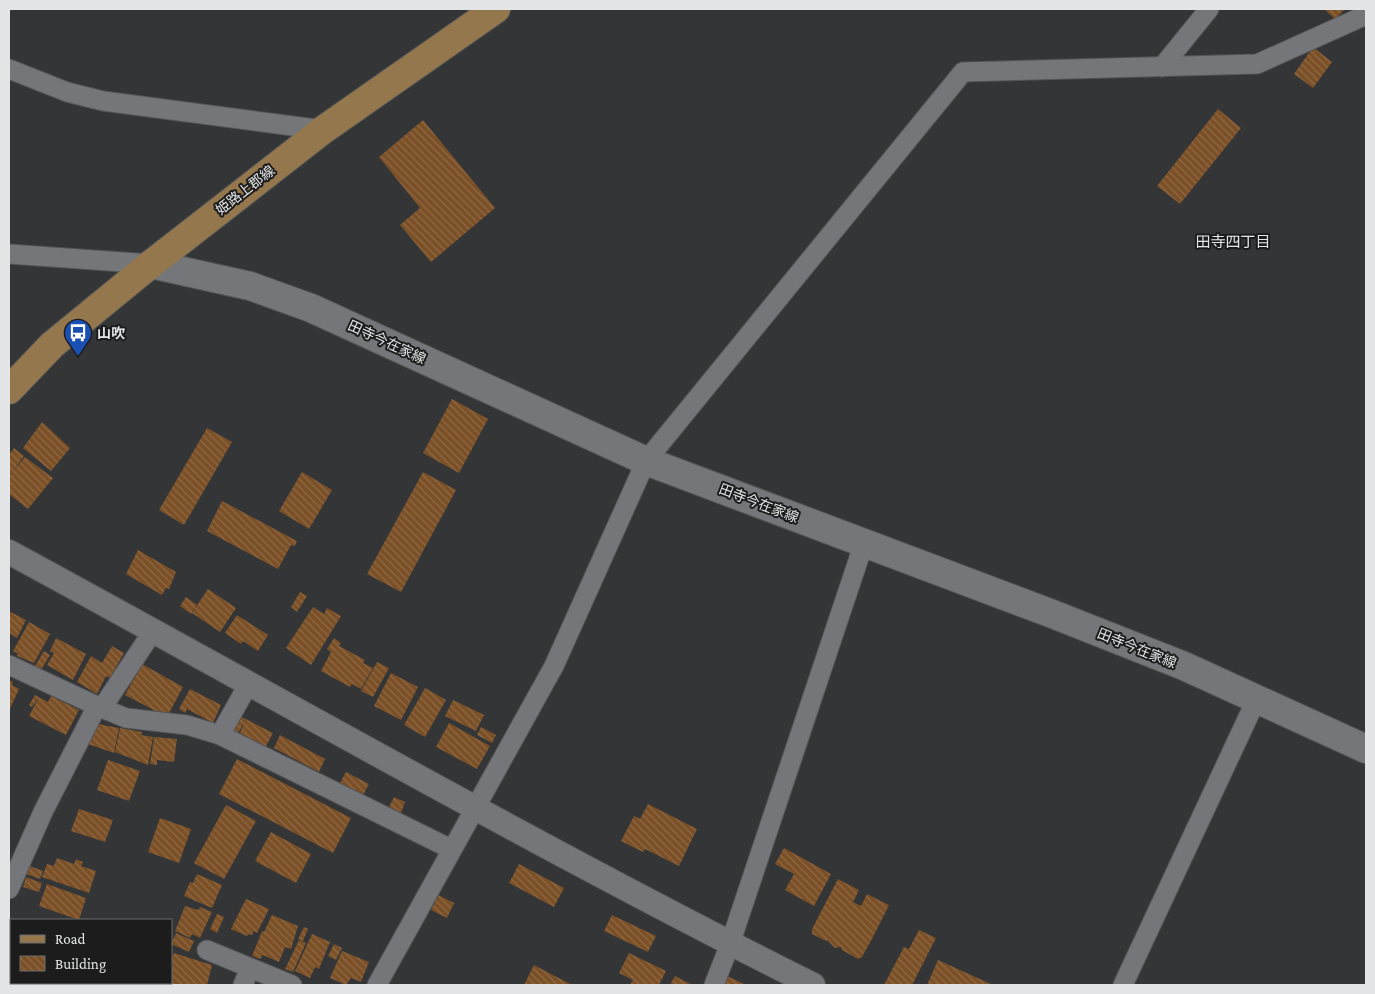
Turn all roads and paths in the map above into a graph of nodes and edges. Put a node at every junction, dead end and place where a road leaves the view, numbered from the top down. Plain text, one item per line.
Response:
1 (496, 9) edge
2 (1209, 9) edge
3 (1366, 16) edge
4 (1162, 67) junction
5 (9, 69) edge
6 (323, 130) junction
7 (9, 254) edge
8 (150, 264) junction
9 (9, 390) edge
10 (646, 461) junction
11 (864, 543) junction
12 (9, 552) edge
13 (153, 631) junction
14 (9, 665) edge
15 (249, 683) junction
16 (1257, 698) junction
17 (99, 707) junction
18 (220, 735) junction
19 (1366, 749) edge
20 (475, 808) junction
21 (451, 849) junction
22 (9, 888) edge
23 (730, 944) junction
24 (207, 950) dead end
25 (247, 977) edge
26 (292, 985) edge
27 (377, 985) edge
28 (714, 985) edge
29 (813, 985) edge
30 (1123, 985) edge

1 - 6 main road, 姫路上郡線
2 - 4 street
3 - 4 street
4 - 10 street
5 - 6 street
6 - 8 main road, 姫路上郡線
7 - 8 street
8 - 9 main road, 姫路上郡線
8 - 10 main road, 田寺今在家線
10 - 11 main road, 田寺今在家線
10 - 20 street
11 - 16 main road, 田寺今在家線
11 - 23 street
12 - 13 street
13 - 15 street
13 - 17 street
14 - 17 street
15 - 18 street
15 - 20 street
16 - 19 main road, 田寺今在家線
16 - 30 street
17 - 18 street
17 - 22 street
18 - 21 street
20 - 21 street
20 - 23 street
21 - 27 street
23 - 28 street
23 - 29 street
24 - 25 street
25 - 26 street

